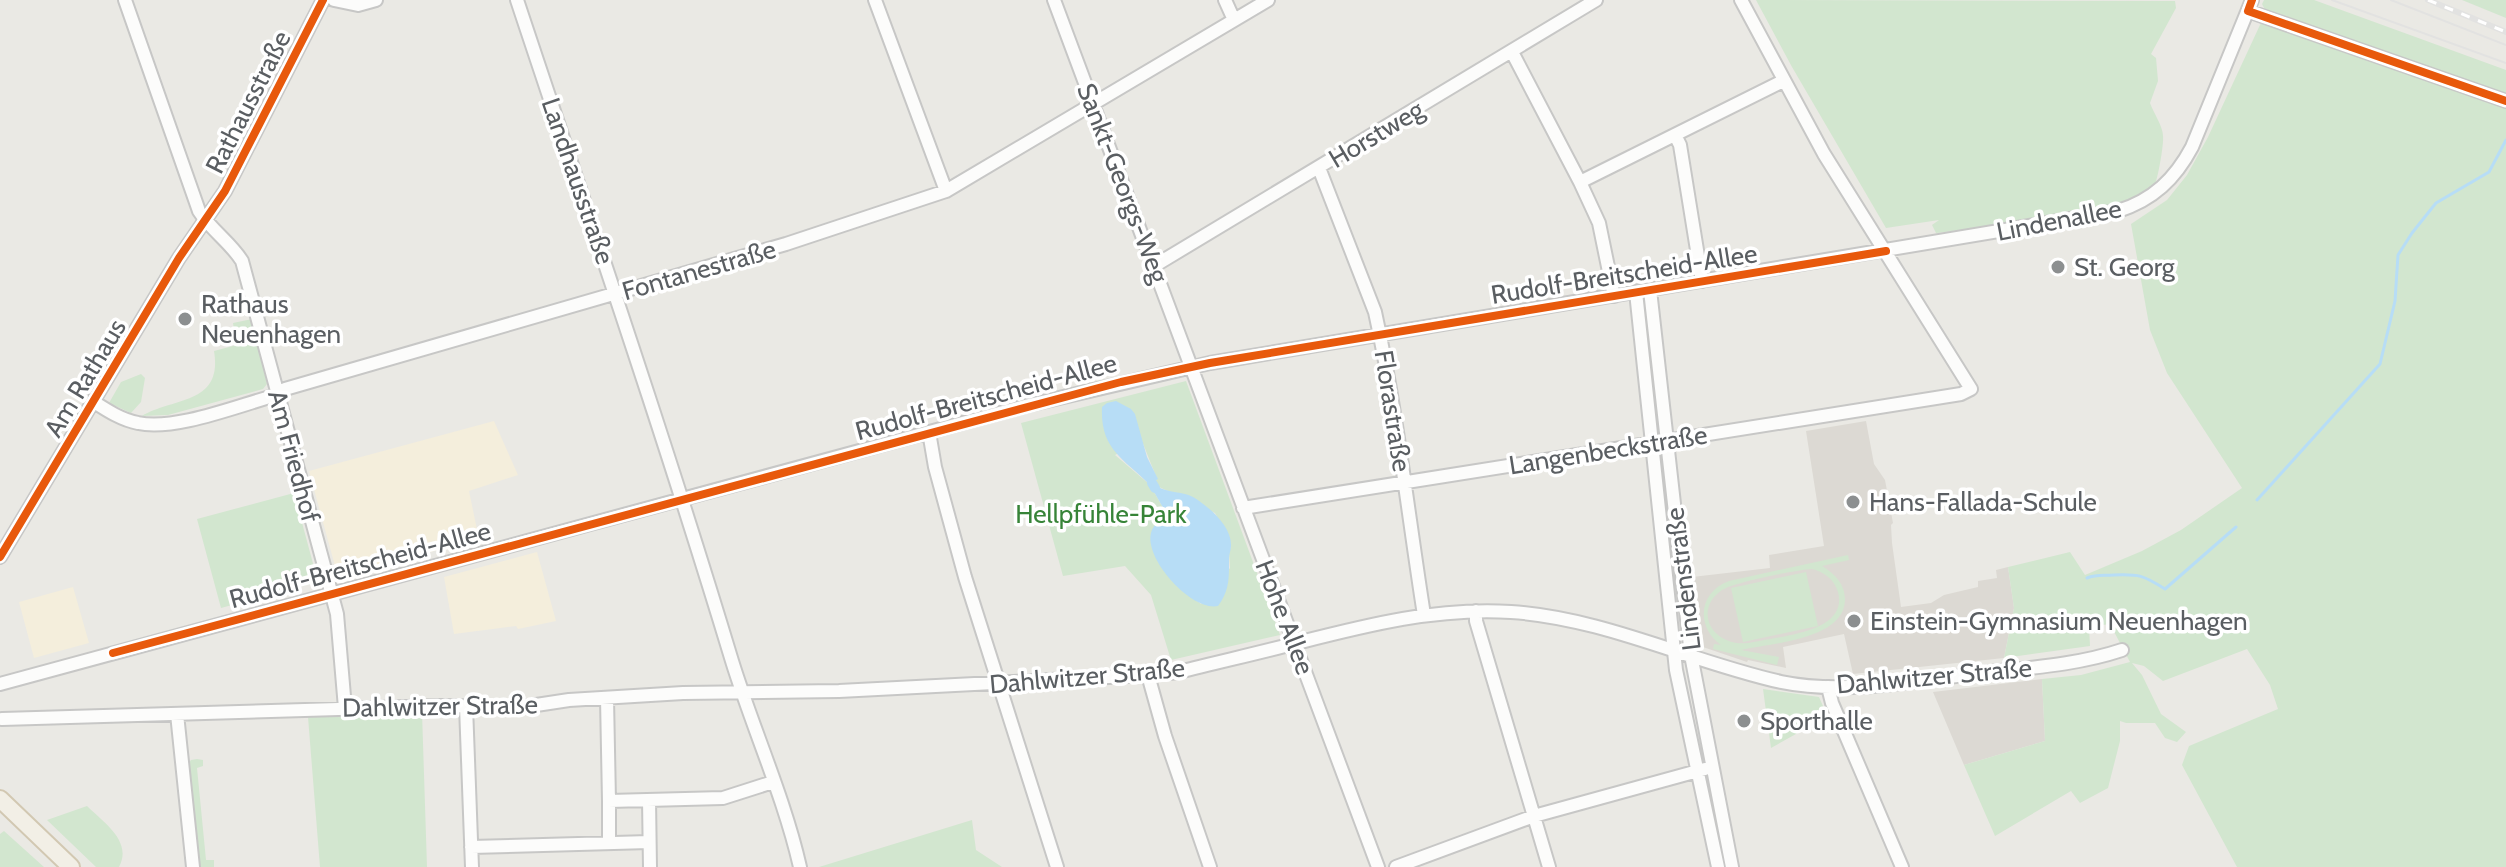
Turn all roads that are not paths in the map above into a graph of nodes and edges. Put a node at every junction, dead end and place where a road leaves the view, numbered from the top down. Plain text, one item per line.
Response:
1 (125, 0) edge
2 (323, 0) edge
3 (334, 0) edge
4 (376, 0) edge
5 (517, 0) edge
6 (875, 0) edge
7 (1054, 0) edge
8 (1225, 0) edge
9 (1268, 0) edge
10 (1596, 0) edge
11 (1741, 0) edge
12 (2250, 6) edge
13 (1234, 20) junction
14 (1512, 52) junction
15 (1783, 81) junction
16 (2506, 101) edge
17 (1092, 103) junction
18 (1675, 135) junction
19 (1319, 168) junction
20 (1580, 182) junction
21 (946, 191) junction
22 (205, 220) junction
23 (1886, 251) junction
24 (1154, 266) junction
25 (1702, 281) junction
26 (1650, 290) junction
27 (1636, 292) junction
28 (615, 294) junction
29 (1614, 296) junction
30 (1380, 335) junction
31 (1191, 367) junction
32 (277, 395) junction
33 (94, 402) junction
34 (929, 432) junction
35 (1668, 441) junction
36 (1654, 443) junction
37 (1404, 481) junction
38 (682, 499) junction
39 (1243, 508) junction
40 (0, 557) edge
41 (331, 593) junction
42 (1476, 611) junction
43 (1424, 615) junction
44 (1295, 644) junction
45 (2122, 650) dead end
46 (1675, 651) junction
47 (1691, 655) junction
48 (1148, 675) junction
49 (0, 684) edge
50 (998, 685) junction
51 (1828, 687) junction
52 (742, 691) junction
53 (607, 698) junction
54 (466, 706) junction
55 (345, 708) junction
56 (177, 714) junction
57 (2, 719) dead end
58 (1704, 769) junction
59 (773, 782) junction
60 (649, 800) junction
61 (609, 801) junction
62 (4, 809) edge
63 (1534, 816) junction
64 (649, 842) junction
65 (609, 843) junction
66 (471, 847) junction
67 (71, 867) edge
68 (193, 867) edge
69 (472, 867) edge
70 (650, 867) edge
71 (800, 867) edge
72 (1057, 867) edge
73 (1210, 867) edge
74 (1378, 867) edge
75 (1396, 867) edge
76 (1549, 867) edge
77 (1718, 867) edge
78 (1732, 867) edge
79 (1902, 867) edge

1 - 22 street
2 - 22 street, Rathausstraße
3 - 4 street
5 - 28 street, Landhausstraße
6 - 21 street
7 - 17 street, Sankt-Georgs-Weg
8 - 13 street
9 - 13 street, Fontanestraße
10 - 14 street, Horstweg
11 - 15 street
12 - 16 street
12 - 23 street, Lindenallee
13 - 17 street, Fontanestraße
14 - 19 street, Horstweg
14 - 20 street
15 - 18 street
15 - 23 street
17 - 21 street, Fontanestraße
17 - 24 street, Sankt-Georgs-Weg
18 - 20 street
18 - 25 street
19 - 24 street, Horstweg
19 - 30 street, Florastraße
20 - 29 street
21 - 28 street, Fontanestraße
22 - 32 street, Am Friedhof
22 - 33 street, Am Rathaus
23 - 25 street, Rudolf-Breitscheid-Allee
23 - 35 street, Langenbeckstraße
24 - 31 street, Sankt-Georgs-Weg
25 - 26 street, Rudolf-Breitscheid-Allee
26 - 27 street, Rudolf-Breitscheid-Allee
26 - 35 street, Lindenstraße
27 - 29 street, Rudolf-Breitscheid-Allee
27 - 36 street, Lindenstraße
28 - 32 street, Fontanestraße
28 - 38 street, Landhausstraße
29 - 30 street, Rudolf-Breitscheid-Allee
30 - 31 street, Rudolf-Breitscheid-Allee
30 - 37 street, Florastraße
31 - 34 street, Rudolf-Breitscheid-Allee
31 - 39 street, Hohe Allee
32 - 33 street, Fontanestraße
32 - 41 street, Am Friedhof
33 - 40 street, Am Rathaus
34 - 38 street, Rudolf-Breitscheid-Allee
34 - 50 street
35 - 36 street, Langenbeckstraße
35 - 47 street, Lindenstraße
36 - 37 street, Langenbeckstraße
36 - 46 street, Lindenstraße
37 - 39 street, Langenbeckstraße
37 - 43 street, Florastraße
38 - 41 street, Rudolf-Breitscheid-Allee
38 - 52 street, Landhausstraße
39 - 44 street, Hohe Allee
41 - 49 street, Rudolf-Breitscheid-Allee
41 - 55 street, Am Friedhof
42 - 43 street, Dahlwitzer Straße
42 - 46 street, Dahlwitzer Straße
42 - 63 street
43 - 44 street, Dahlwitzer Straße
44 - 48 street, Dahlwitzer Straße
44 - 74 street, Hohe Allee
45 - 51 street, Dahlwitzer Straße
46 - 47 street, Dahlwitzer Straße
46 - 58 street, Lindenstraße
47 - 51 street, Dahlwitzer Straße
47 - 58 street, Lindenstraße
48 - 50 street, Dahlwitzer Straße
48 - 73 street
50 - 52 street, Dahlwitzer Straße
50 - 72 street
51 - 79 street
52 - 53 street, Dahlwitzer Straße
52 - 59 street, Landhausstraße
53 - 54 street, Dahlwitzer Straße
53 - 61 street
54 - 55 street, Dahlwitzer Straße
54 - 66 street
55 - 56 street, Dahlwitzer Straße
56 - 57 street, Dahlwitzer Straße
56 - 68 street
58 - 63 street
58 - 77 street, Lindenstraße
58 - 78 street, Lindenstraße
59 - 60 street
59 - 71 street, Landhausstraße
60 - 61 street
60 - 64 street
61 - 65 street
62 - 67 main road
63 - 75 street
63 - 76 street
64 - 65 street
64 - 70 street
65 - 66 street
66 - 69 street

